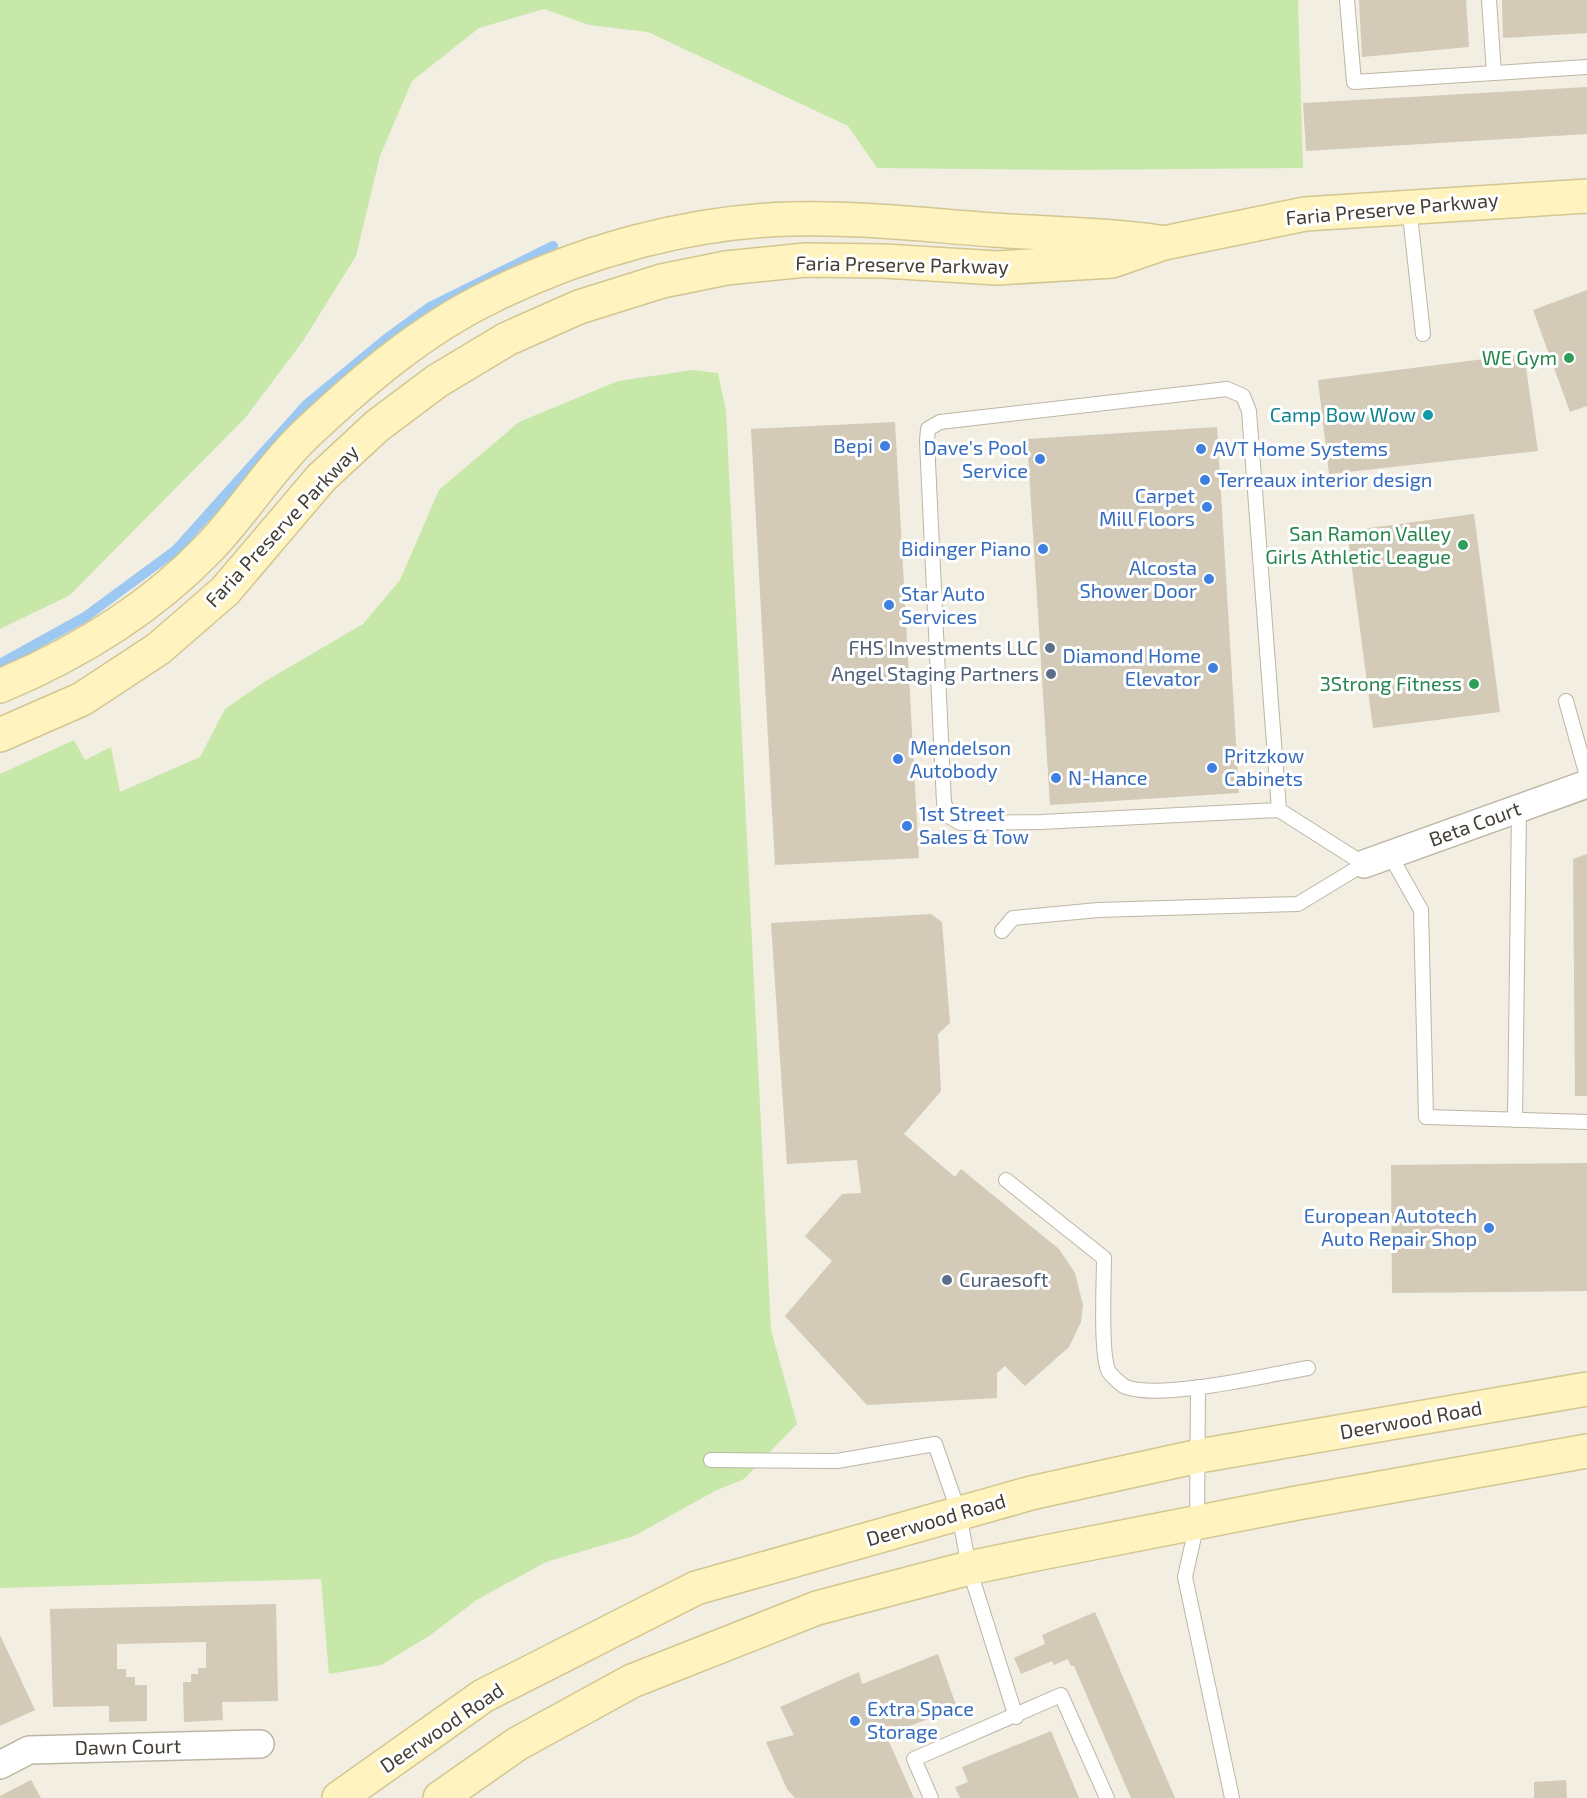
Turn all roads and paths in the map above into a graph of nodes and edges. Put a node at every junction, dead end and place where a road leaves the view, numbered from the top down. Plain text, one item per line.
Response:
1 (1347, 0) edge
2 (1489, 0) edge
3 (1587, 67) edge
4 (1494, 73) junction
5 (1587, 196) edge
6 (1410, 206) junction
7 (1164, 243) junction
8 (1424, 334) dead end
9 (0, 687) edge
10 (1566, 701) dead end
11 (0, 735) edge
12 (1587, 776) edge
13 (1587, 784) edge
14 (1519, 808) junction
15 (1279, 810) junction
16 (1390, 855) junction
17 (1364, 864) junction
18 (1002, 931) dead end
19 (1515, 1120) junction
20 (1587, 1122) edge
21 (1006, 1180) dead end
22 (1308, 1368) dead end
23 (1198, 1388) junction
24 (1587, 1389) edge
25 (1587, 1451) edge
26 (1199, 1456) junction
27 (711, 1460) dead end
28 (959, 1513) junction
29 (1197, 1523) junction
30 (969, 1568) junction
31 (1016, 1717) junction
32 (260, 1744) dead end
33 (0, 1765) edge
34 (339, 1798) edge
35 (440, 1798) edge
36 (932, 1798) edge
37 (1107, 1798) edge
38 (1232, 1798) edge

1 - 4 lane
2 - 4 lane
3 - 4 lane
5 - 6 street, Faria Preserve Parkway
6 - 7 street, Faria Preserve Parkway
6 - 8 lane
7 - 9 street, Faria Preserve Parkway
7 - 11 street, Faria Preserve Parkway
10 - 12 lane
13 - 14 street, Beta Court
14 - 16 street, Beta Court
14 - 19 lane
15 - 15 lane
15 - 17 lane
16 - 17 street, Beta Court
16 - 19 lane
17 - 18 lane
19 - 20 lane
21 - 23 lane
22 - 23 lane
23 - 26 lane
24 - 26 street, Deerwood Road
25 - 29 street
26 - 28 street, Deerwood Road
26 - 29 lane
27 - 28 lane
28 - 30 lane
28 - 34 street, Deerwood Road
29 - 30 street
29 - 38 lane
30 - 31 lane
30 - 35 street
31 - 36 lane
31 - 37 lane
32 - 33 street, Dawn Court

